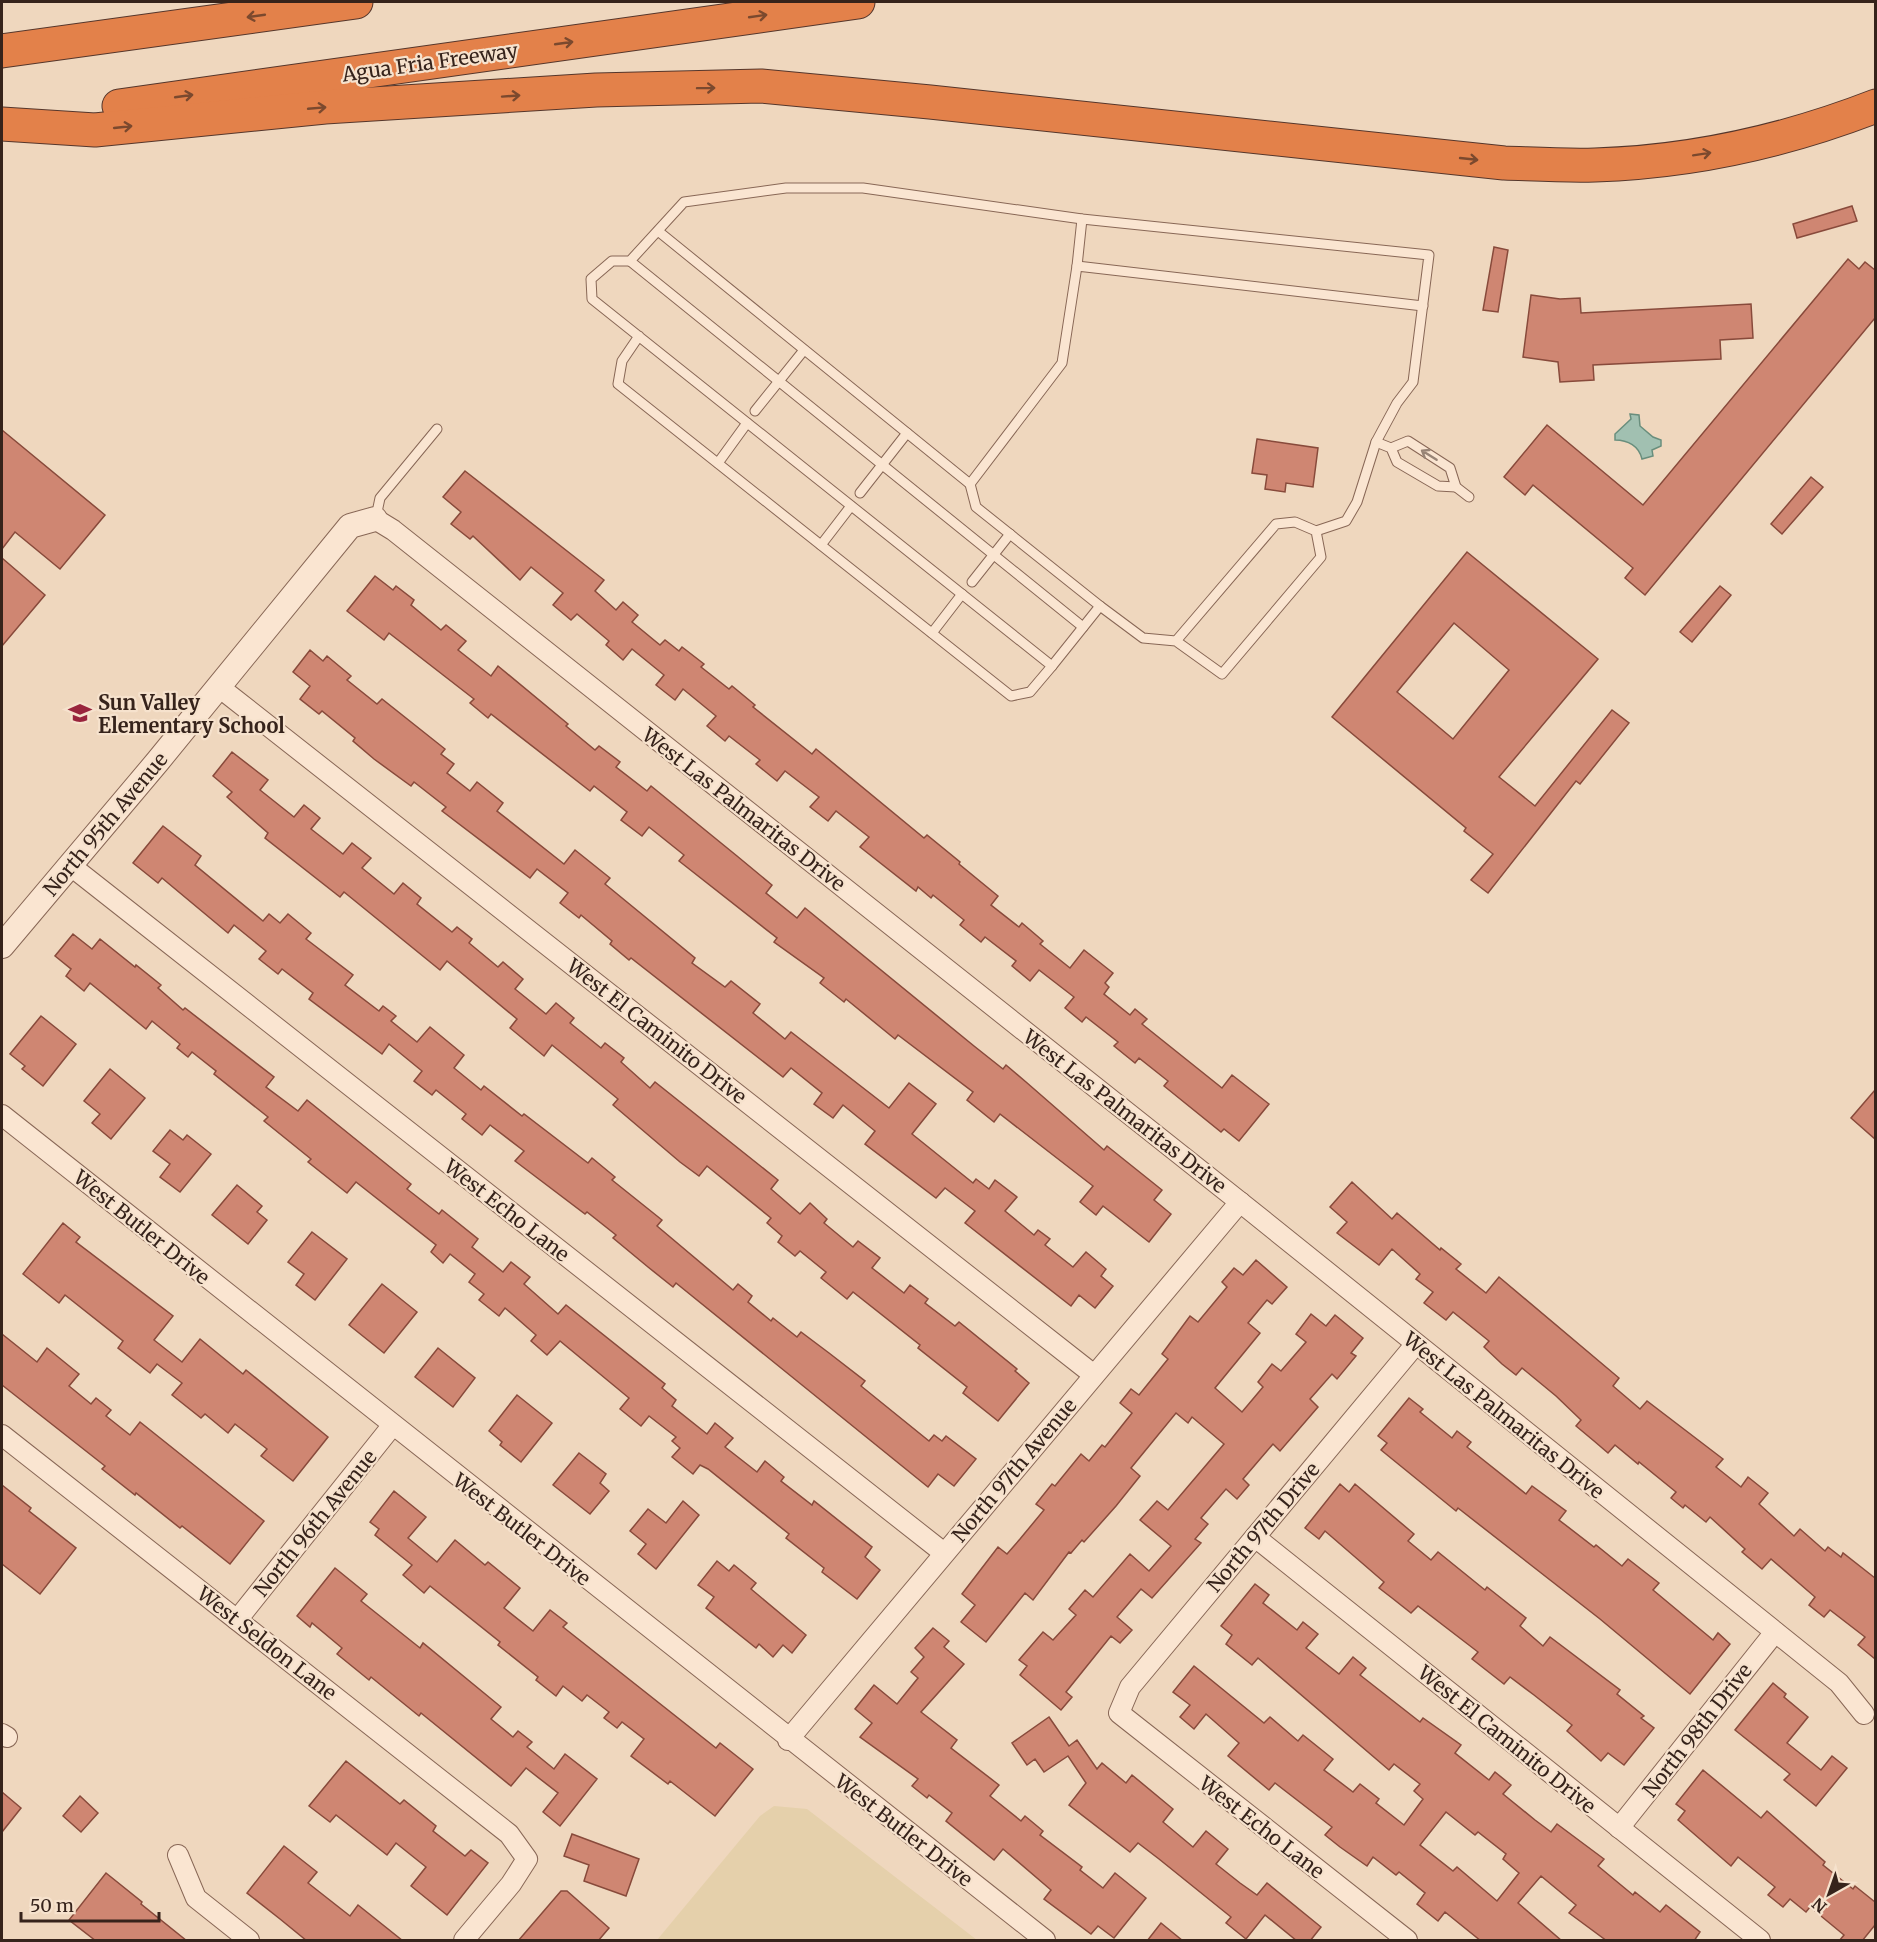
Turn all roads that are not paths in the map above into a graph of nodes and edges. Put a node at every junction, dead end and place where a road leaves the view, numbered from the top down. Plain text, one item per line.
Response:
1 (215, 2) edge
2 (356, 2) edge
3 (858, 2) edge
4 (2, 51) edge
5 (1875, 106) edge
6 (2, 123) edge
7 (1082, 219) junction
8 (658, 231) junction
9 (630, 261) junction
10 (1077, 266) junction
11 (1423, 306) junction
12 (639, 336) junction
13 (804, 350) junction
14 (779, 381) junction
15 (755, 411) dead end
16 (747, 423) junction
17 (437, 429) dead end
18 (907, 433) junction
19 (1376, 442) junction
20 (1391, 448) junction
21 (718, 463) junction
22 (882, 465) junction
23 (970, 483) junction
24 (1456, 486) junction
25 (860, 493) dead end
26 (1468, 497) dead end
27 (851, 506) junction
28 (375, 519) junction
29 (1316, 531) junction
30 (1010, 534) junction
31 (821, 545) junction
32 (993, 555) junction
33 (972, 582) dead end
34 (962, 594) junction
35 (1100, 606) junction
36 (1083, 627) junction
37 (932, 633) junction
38 (1176, 641) junction
39 (1052, 666) junction
40 (219, 687) junction
41 (71, 866) junction
42 (2, 946) edge
43 (2, 1115) edge
44 (1240, 1202) junction
45 (1415, 1345) junction
46 (1094, 1375) junction
47 (392, 1426) junction
48 (2, 1435) edge
49 (1255, 1537) junction
50 (944, 1553) junction
51 (237, 1620) junction
52 (1775, 1632) junction
53 (1119, 1713) joint
54 (1864, 1714) dead end
55 (788, 1740) junction
56 (1619, 1828) junction
57 (178, 1856) dead end
58 (249, 1941) edge
59 (464, 1941) edge
60 (1045, 1941) edge
61 (1407, 1941) edge
62 (1760, 1941) edge

1 - 4 highway
2 -> 4 highway
6 -> 3 highway, Agua Fria Freeway
6 -> 5 highway
7 - 8 lane
7 - 10 lane
7 - 11 lane
8 - 9 lane
8 - 13 lane
9 - 12 lane
9 - 14 lane
10 - 11 lane
10 - 23 lane
11 - 19 lane
12 - 16 lane
12 - 21 lane
13 - 14 lane
13 - 18 lane
14 - 15 lane
14 - 22 lane
16 - 21 lane
16 - 27 lane
17 - 28 lane
18 - 22 lane
18 - 23 lane
19 - 20 lane
19 - 29 lane
20 - 24 lane
24 -> 20 lane
21 - 31 lane
22 - 25 lane
22 - 32 lane
23 - 30 lane
24 - 26 lane
27 - 31 lane
27 - 34 lane
28 - 40 street, North 95th Avenue
28 - 44 street, West Las Palmaritas Drive
29 - 38 lane
29 - 38 lane
30 - 32 lane
30 - 35 lane
31 - 37 lane
32 - 33 lane
32 - 36 lane
34 - 37 lane
34 - 39 lane
35 - 36 lane
35 - 38 lane
36 - 39 lane
37 - 39 lane
40 - 41 street, North 95th Avenue
40 - 46 street, West El Caminito Drive
41 - 42 street, North 95th Avenue
41 - 50 street, West Echo Lane
43 - 47 street, West Butler Drive
44 - 45 street, West Las Palmaritas Drive
44 - 46 street, North 97th Avenue
45 - 49 street, North 97th Drive
45 - 52 street, West Las Palmaritas Drive
46 - 50 street, North 97th Avenue
47 - 51 street, North 96th Avenue
47 - 55 street, West Butler Drive
48 - 51 street, West Seldon Lane
49 - 53 street, North 97th Drive
49 - 56 street, West El Caminito Drive
50 - 55 street, North 97th Avenue
51 - 59 street, West Seldon Lane
52 - 54 street, West Las Palmaritas Drive
52 - 56 street, North 98th Drive
53 - 61 street, West Echo Lane
55 - 60 street, West Butler Drive
56 - 62 street, West El Caminito Drive
57 - 58 street

